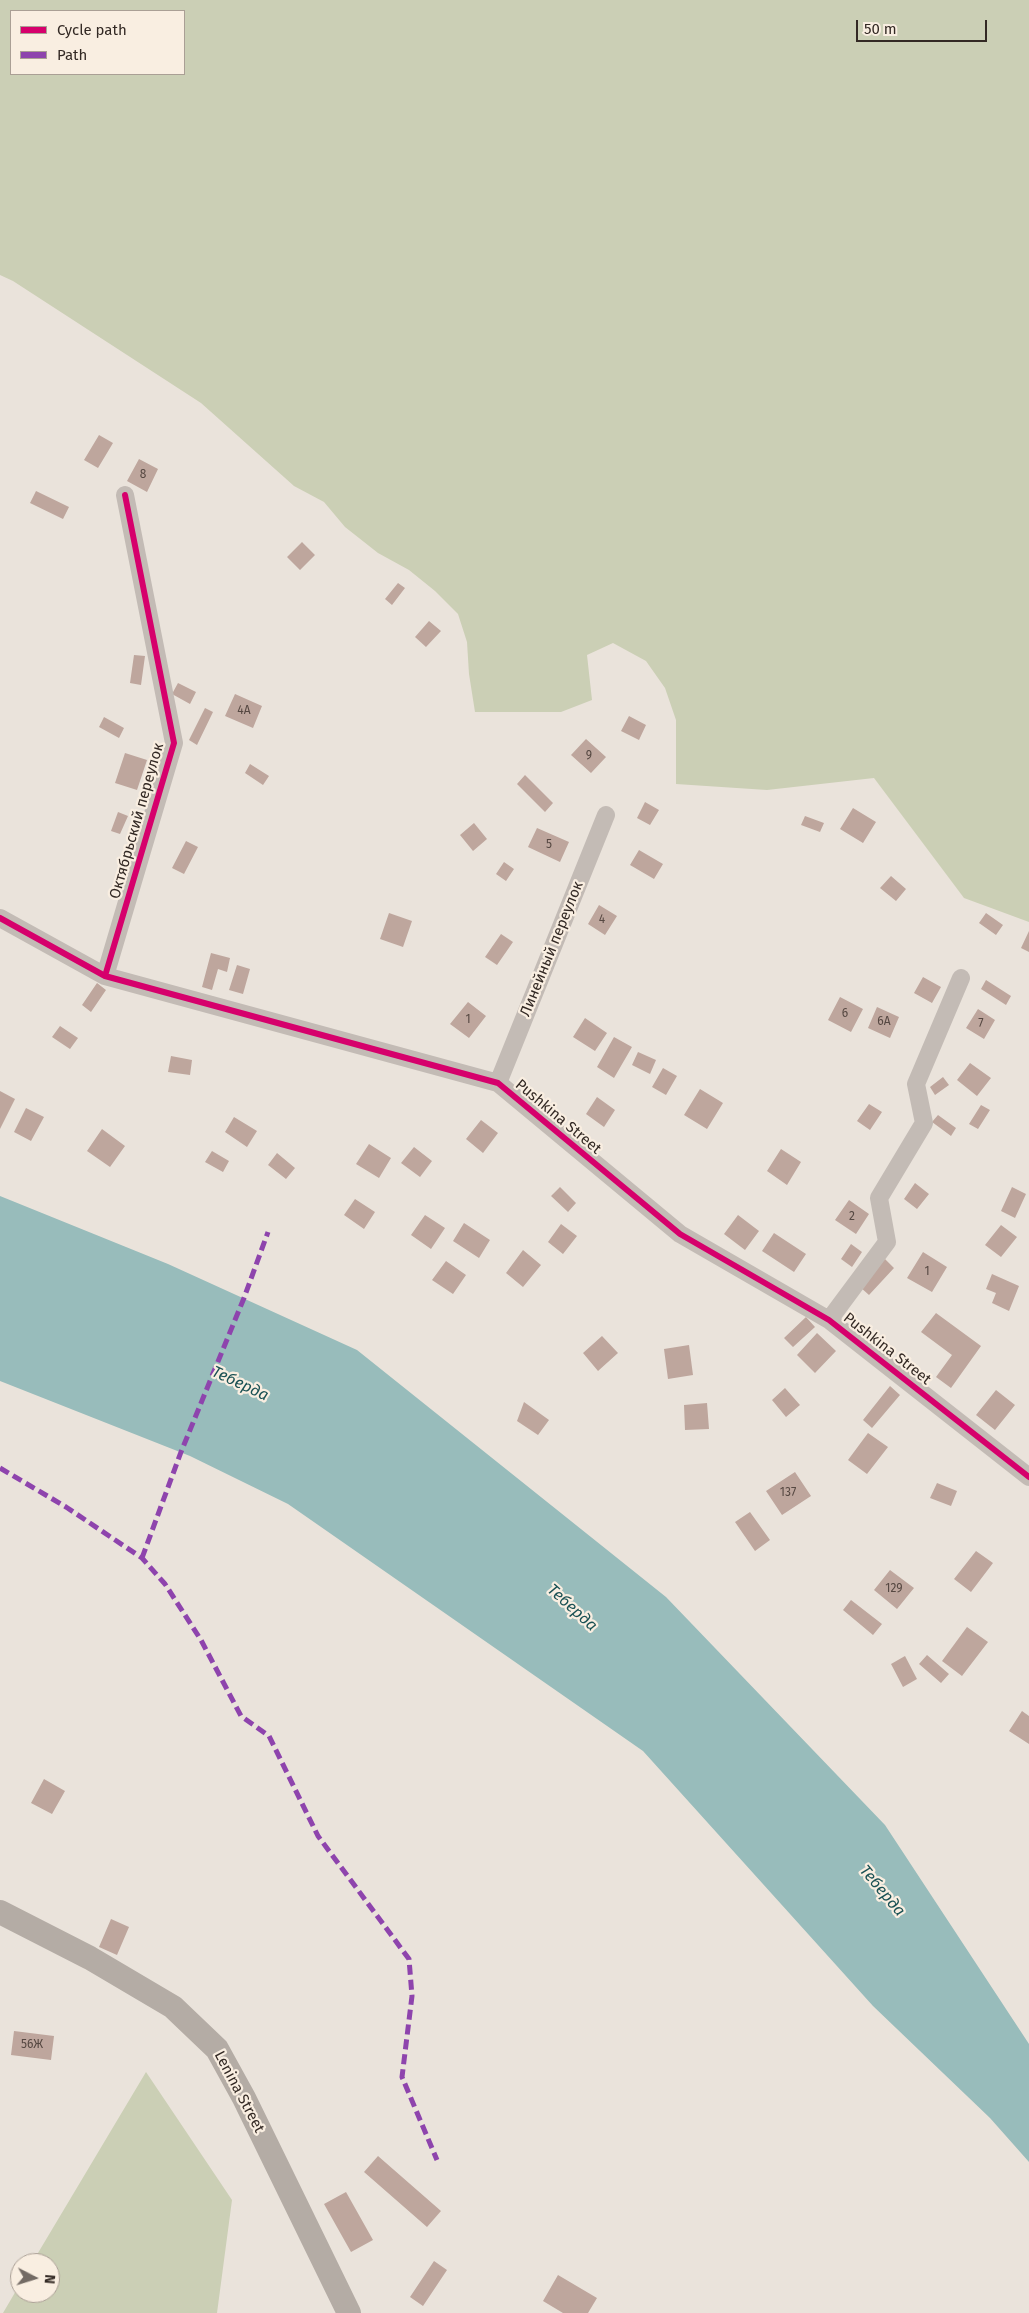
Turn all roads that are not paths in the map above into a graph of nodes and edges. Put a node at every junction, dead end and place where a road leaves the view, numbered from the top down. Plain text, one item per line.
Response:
1 (125, 495) dead end
2 (606, 815) dead end
3 (0, 918) edge
4 (106, 976) junction
5 (961, 978) dead end
6 (498, 1083) junction
7 (829, 1320) junction
8 (1029, 1477) edge
9 (0, 1912) edge
10 (349, 2313) edge

1 - 4 street, Октябрьский переулок
2 - 6 street, Линейный переулок
3 - 4 street, Pushkina Street
4 - 6 street, Pushkina Street
5 - 7 street
6 - 7 street, Pushkina Street
7 - 8 street, Pushkina Street
9 - 10 main road, Lenina Street

